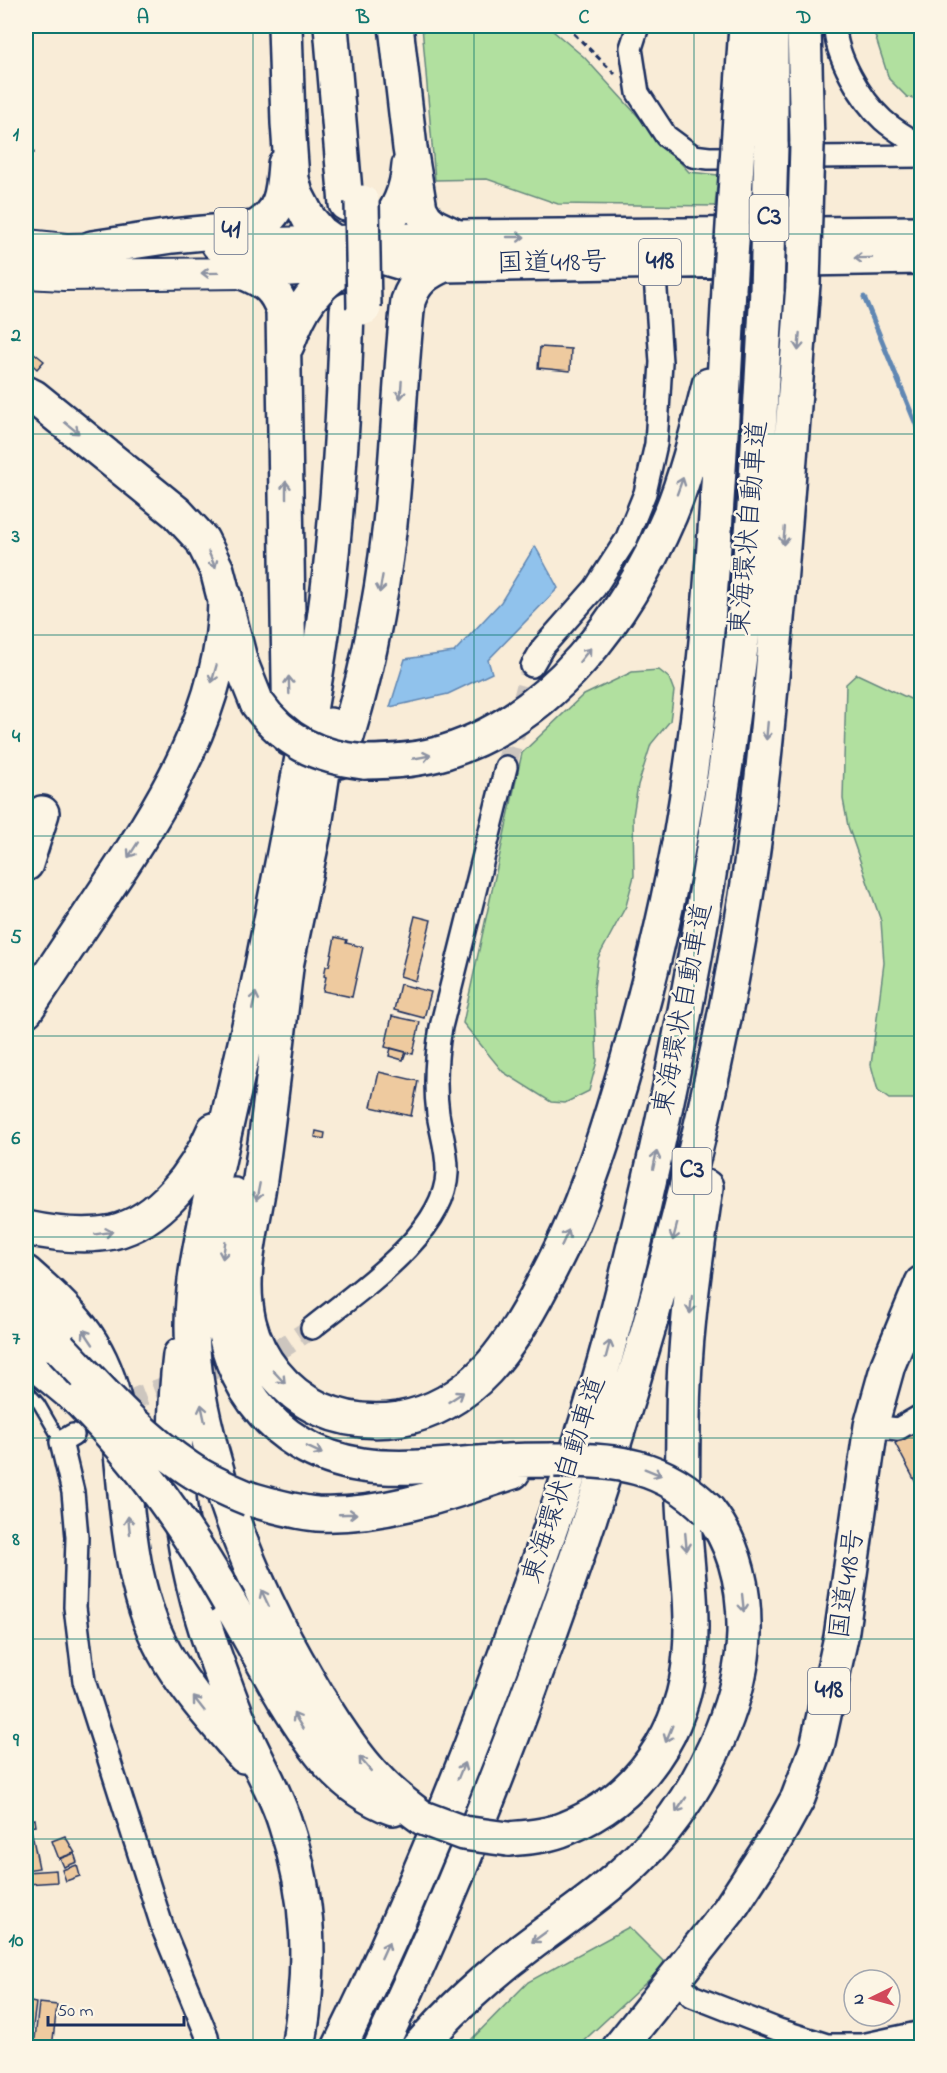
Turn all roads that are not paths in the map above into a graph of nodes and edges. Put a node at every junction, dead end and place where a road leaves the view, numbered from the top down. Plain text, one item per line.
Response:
1 (285, 26) edge
2 (331, 26) edge
3 (348, 26) edge
4 (396, 26) edge
5 (638, 26) edge
6 (746, 26) edge
7 (771, 26) edge
8 (804, 26) edge
9 (835, 26) edge
10 (288, 123) junction
11 (921, 147) edge
12 (410, 148) junction
13 (921, 156) edge
14 (354, 203) junction
15 (921, 233) edge
16 (26, 245) edge
17 (92, 248) junction
18 (451, 251) junction
19 (354, 254) junction
20 (921, 256) edge
21 (654, 262) junction
22 (26, 273) edge
23 (245, 273) junction
24 (729, 289) junction
25 (405, 332) junction
26 (285, 350) junction
27 (28, 393) edge
28 (225, 596) junction
29 (532, 666) tunnel mouth
30 (506, 767) tunnel mouth
31 (42, 813) dead end
32 (301, 830) junction
33 (26, 864) edge
34 (747, 894) junction
35 (286, 968) junction
36 (26, 1010) edge
37 (242, 1059) junction
38 (26, 1213) edge
39 (26, 1228) edge
40 (73, 1235) junction
41 (26, 1274) edge
42 (194, 1279) junction
43 (921, 1283) edge
44 (26, 1313) edge
45 (312, 1328) tunnel mouth
46 (26, 1356) edge
47 (26, 1389) edge
48 (921, 1415) edge
49 (871, 1426) junction
50 (67, 1438) joint
51 (554, 1460) junction
52 (275, 1798) junction
53 (423, 1818) junction
54 (675, 1979) junction
55 (921, 2032) edge
56 (209, 2048) edge
57 (298, 2048) edge
58 (339, 2048) edge
59 (380, 2048) edge
60 (418, 2048) edge
61 (619, 2048) edge

1 - 10 highway, 41
2 - 14 highway
3 - 14 highway
4 - 12 highway
5 - 13 street
6 - 24 highway, bridge
58 -> 7 highway, 東海環状自動車道 / C3, bridge
8 -> 34 highway, 東海環状自動車道 / C3, bridge
9 - 11 street
10 - 17 highway, 41
10 - 19 highway, 41
12 - 18 highway
12 - 19 highway
14 - 32 highway
18 -> 15 highway, 国道418号 / 418
16 - 17 street
17 - 19 street
18 - 19 highway, 国道418号 / 418
18 - 21 highway, 国道418号 / 418
18 - 25 highway
19 - 23 street
19 - 25 highway
19 - 26 highway
20 -> 21 highway, 国道418号 / 418
21 - 29 street
23 -> 22 street
23 - 26 highway
28 -> 24 highway, bridge
35 -> 24 highway
25 -> 32 highway
32 -> 26 highway
27 -> 28 highway
28 -> 36 highway
30 - 45 street
31 - 33 highway
32 - 35 highway
37 -> 32 highway
34 -> 53 highway, bridge
34 -> 59 highway, 東海環状自動車道 / C3
35 -> 51 highway
40 -> 37 highway
37 - 42 highway
38 - 40 highway
39 - 40 highway
52 -> 41 highway
42 - 52 highway
53 -> 42 highway
43 - 49 highway, 国道418号 / 418
44 -> 51 highway, bridge
53 -> 46 highway, bridge
47 - 50 lane
48 - 49 street
49 - 54 highway, 国道418号 / 418
50 - 56 street
51 -> 60 highway, bridge
52 - 57 highway
54 - 55 street
54 - 61 highway, 国道418号 / 418

